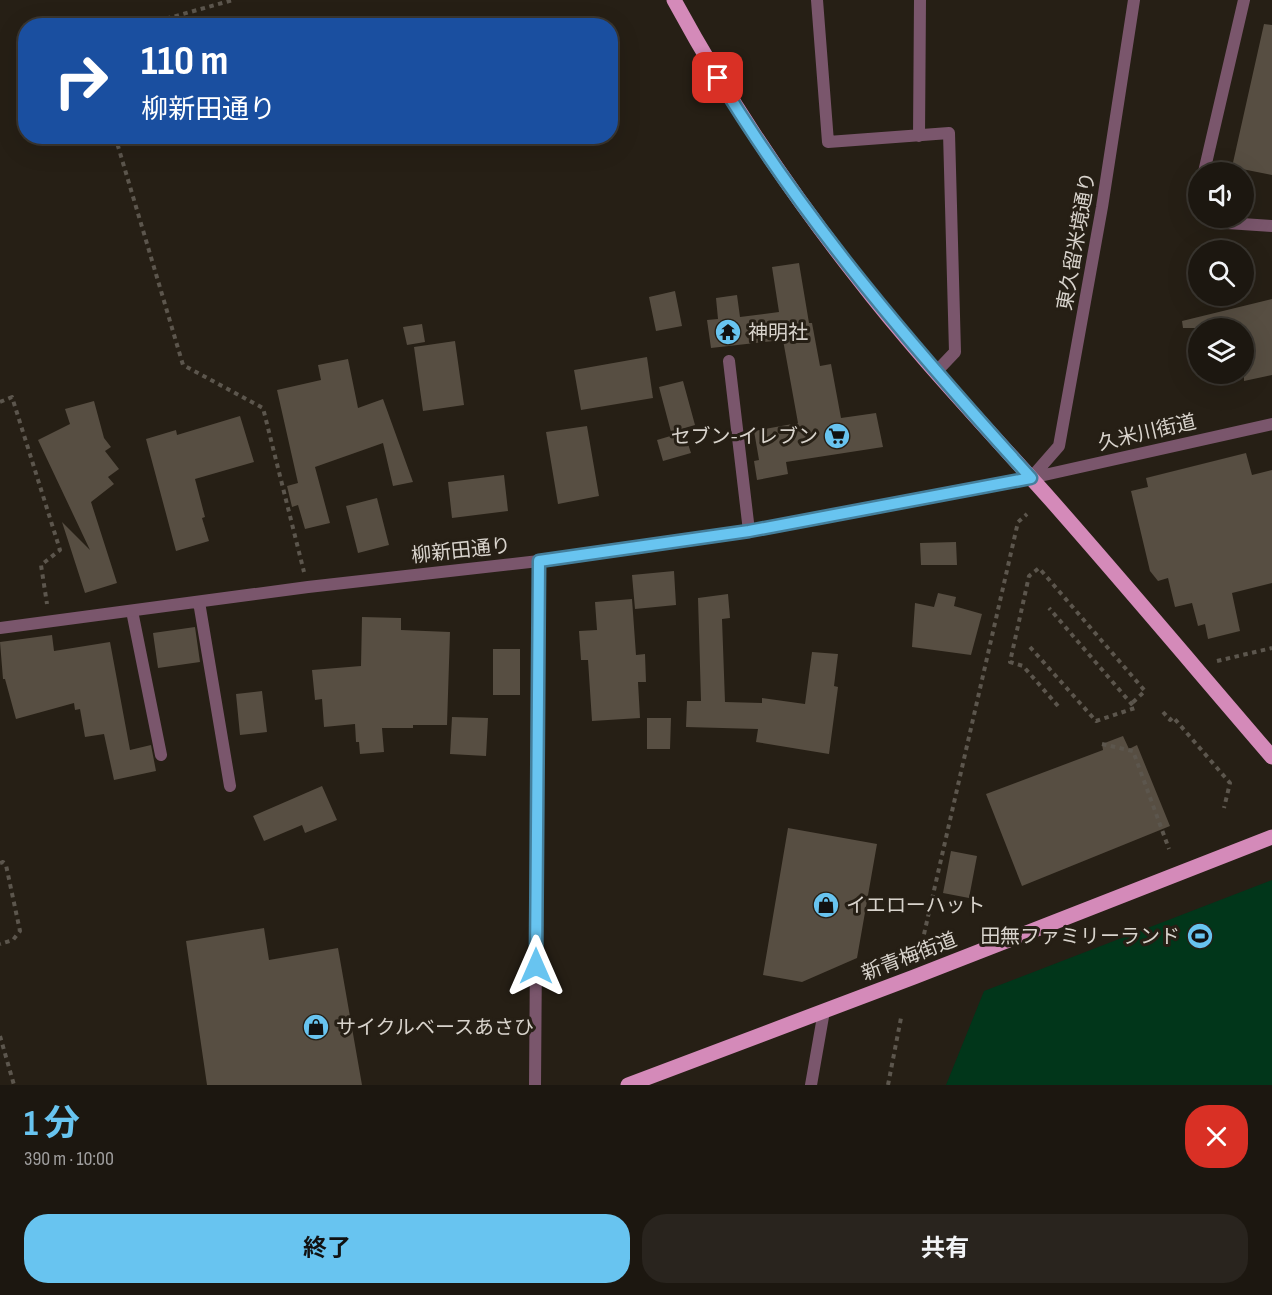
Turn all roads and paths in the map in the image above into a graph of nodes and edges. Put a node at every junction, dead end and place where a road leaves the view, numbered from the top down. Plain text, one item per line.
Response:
1 (229, 0) edge
2 (674, 0) edge
3 (817, 0) edge
4 (920, 0) edge
5 (1134, 0) edge
6 (1244, 0) edge
7 (167, 18) edge
8 (919, 135) junction
9 (117, 144) edge
10 (1206, 162) edge
11 (1254, 225) edge
12 (1272, 226) edge
13 (729, 361) dead end
14 (936, 372) junction
15 (0, 402) edge
16 (1272, 424) edge
17 (1031, 478) junction
18 (1027, 514) dead end
19 (749, 531) junction
20 (539, 561) junction
21 (308, 587) junction
22 (199, 602) junction
23 (1049, 608) dead end
24 (132, 611) junction
25 (51, 622) junction
26 (0, 628) edge
27 (1030, 647) dead end
28 (1272, 648) edge
29 (1216, 661) dead end
30 (1131, 704) junction
31 (1058, 706) dead end
32 (1163, 712) dead end
33 (1102, 744) dead end
34 (161, 755) dead end
35 (1272, 757) edge
36 (1142, 775) junction
37 (1137, 777) dead end
38 (230, 786) dead end
39 (1224, 808) dead end
40 (1272, 837) edge
41 (1168, 849) dead end
42 (0, 862) edge
43 (922, 943) dead end
44 (0, 944) edge
45 (824, 1011) junction
46 (901, 1018) dead end
47 (0, 1036) edge
48 (14, 1085) edge
49 (535, 1085) edge
50 (628, 1085) edge
51 (812, 1085) edge
52 (888, 1085) edge

1 - 7 path
2 - 14 main road
3 - 8 street
4 - 8 street
5 - 17 street, 東久留米境通り
6 - 10 street
8 - 14 street
9 - 21 path
11 - 12 street
13 - 19 street
14 - 17 main road
15 - 25 path
16 - 17 street, 久米川街道
17 - 19 street, 柳新田通り
17 - 35 main road
18 - 43 path
19 - 20 street, 柳新田通り
20 - 21 street, 柳新田通り
20 - 49 street
21 - 22 street, 柳新田通り
22 - 24 street, 柳新田通り
22 - 38 street
23 - 30 path
24 - 25 street, 柳新田通り
24 - 34 street
25 - 26 street, 柳新田通り
27 - 30 path
28 - 29 path
30 - 31 path
32 - 39 path
33 - 36 path
36 - 37 path
36 - 41 path
40 - 45 main road, 新青梅街道
42 - 44 path
45 - 50 main road, 新青梅街道
45 - 51 street
46 - 52 path
47 - 48 path

